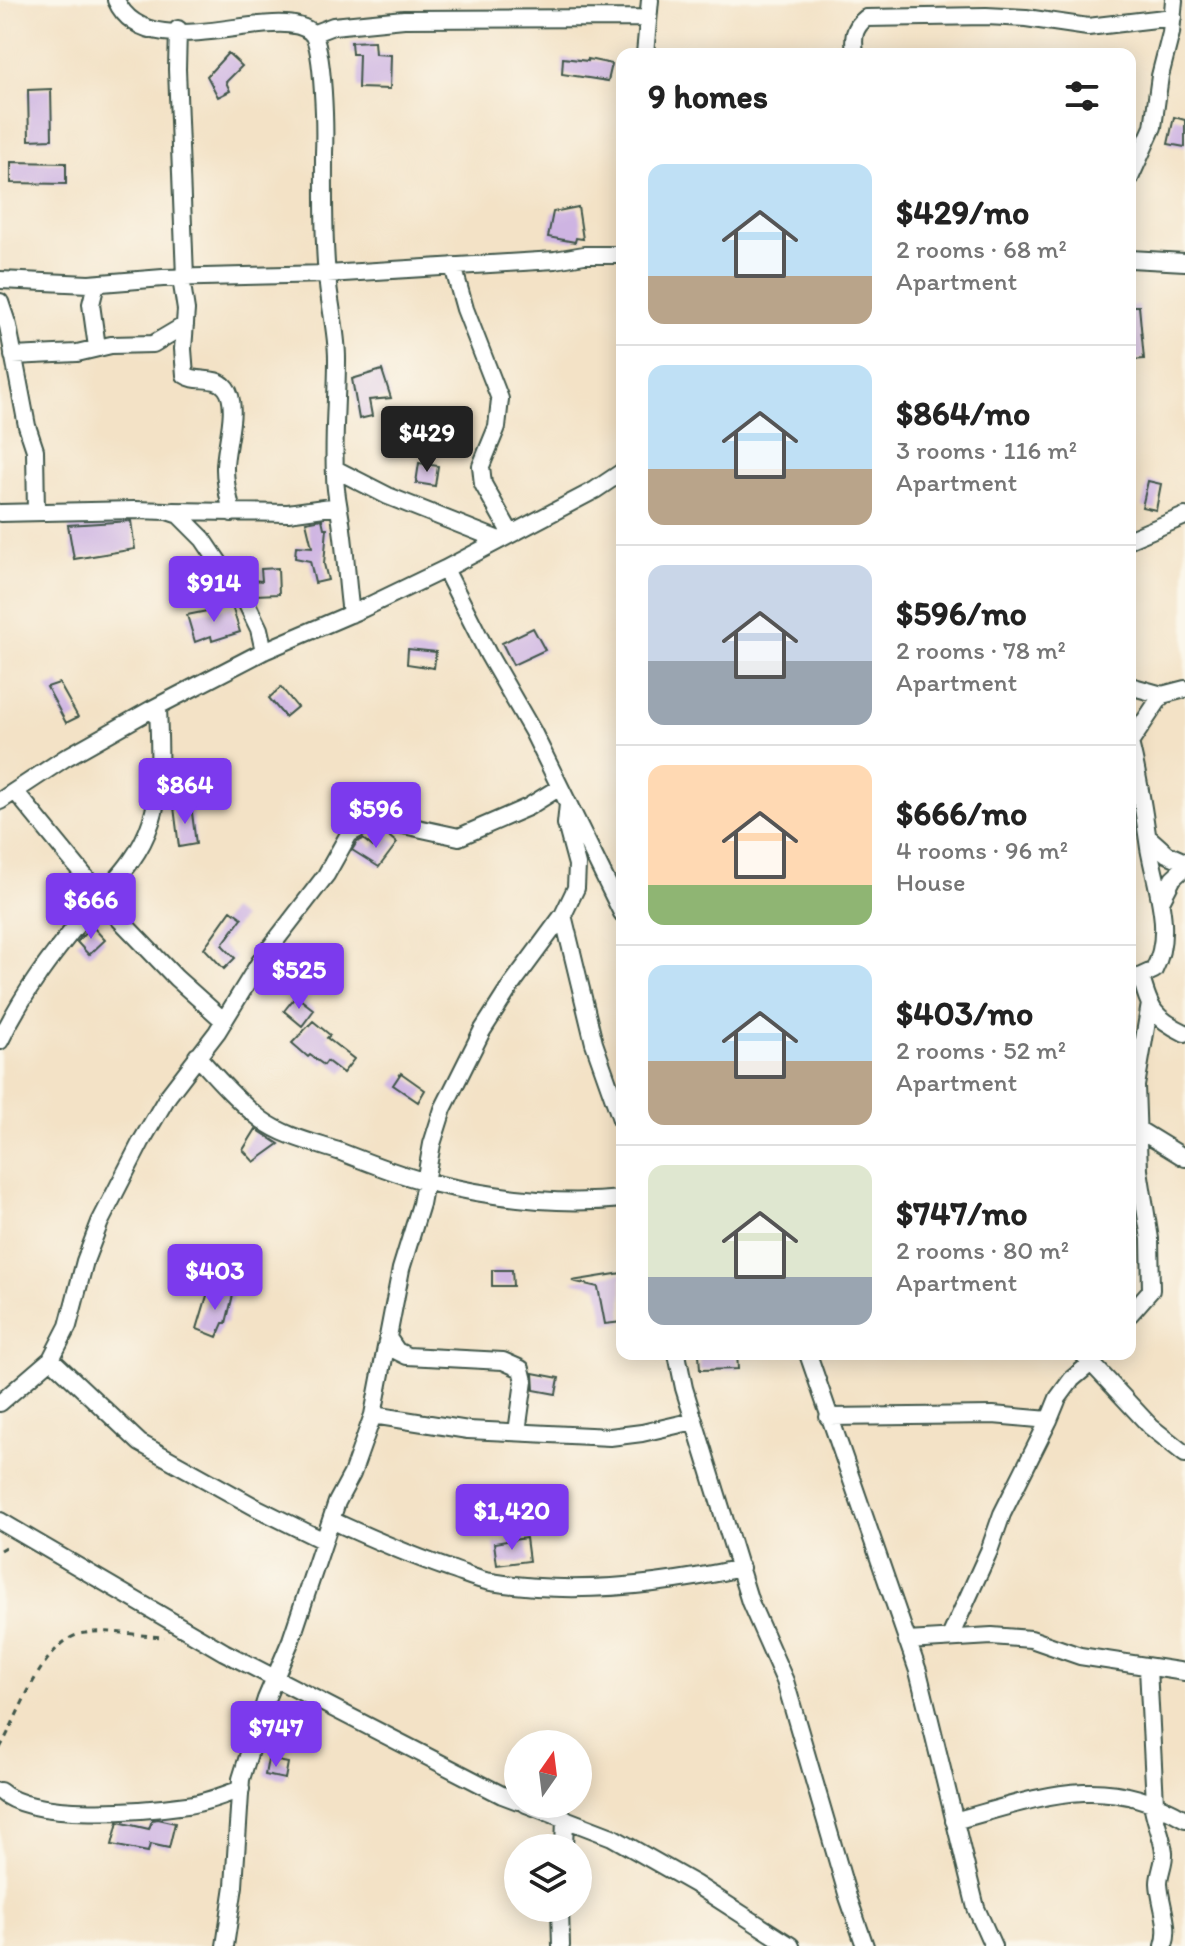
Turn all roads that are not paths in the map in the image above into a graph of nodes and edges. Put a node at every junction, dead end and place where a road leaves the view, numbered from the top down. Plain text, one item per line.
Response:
1 (116, 0) edge
2 (650, 0) edge
3 (1176, 7) edge
4 (648, 18) junction
5 (178, 29) junction
6 (312, 34) junction
7 (646, 48) edge
8 (854, 48) edge
9 (1136, 165) edge
10 (616, 255) edge
11 (1136, 259) edge
12 (1185, 262) edge
13 (453, 266) junction
14 (327, 274) junction
15 (183, 278) junction
16 (0, 280) edge
17 (96, 284) junction
18 (0, 302) edge
19 (185, 325) junction
20 (97, 347) junction
21 (13, 356) junction
22 (335, 469) junction
23 (616, 476) edge
24 (338, 506) junction
25 (167, 511) junction
26 (36, 512) junction
27 (0, 513) edge
28 (232, 513) junction
29 (1185, 516) edge
30 (1136, 536) edge
31 (505, 537) junction
32 (445, 569) junction
33 (351, 614) junction
34 (264, 651) junction
35 (1136, 688) edge
36 (1185, 689) edge
37 (1162, 695) junction
38 (158, 706) junction
39 (1136, 734) edge
40 (1136, 770) edge
41 (560, 787) junction
42 (15, 791) junction
43 (1136, 795) edge
44 (0, 801) edge
45 (1143, 801) junction
46 (568, 804) junction
47 (1148, 837) junction
48 (1185, 865) edge
49 (100, 897) junction
50 (616, 901) edge
51 (1160, 902) junction
52 (563, 915) junction
53 (1136, 979) edge
54 (1150, 1004) junction
55 (224, 1021) junction
56 (1185, 1033) edge
57 (0, 1041) edge
58 (197, 1056) junction
59 (616, 1105) edge
60 (1136, 1128) junction
61 (1185, 1158) edge
62 (426, 1182) junction
63 (616, 1199) edge
64 (1136, 1307) edge
65 (388, 1338) junction
66 (51, 1359) junction
67 (679, 1360) edge
68 (810, 1360) edge
69 (1085, 1360) edge
70 (1090, 1360) edge
71 (0, 1403) edge
72 (373, 1415) junction
73 (828, 1417) junction
74 (1049, 1420) junction
75 (694, 1421) junction
76 (517, 1432) junction
77 (1185, 1454) edge
78 (331, 1520) junction
79 (0, 1521) edge
80 (324, 1541) junction
81 (741, 1568) junction
82 (950, 1637) junction
83 (907, 1641) junction
84 (1148, 1668) junction
85 (1185, 1672) edge
86 (276, 1677) junction
87 (241, 1789) junction
88 (0, 1791) edge
89 (504, 1796) edge
90 (1154, 1802) junction
91 (565, 1818) joint
92 (1185, 1819) edge
93 (954, 1821) junction
94 (564, 1834) edge
95 (560, 1922) edge
96 (225, 1946) edge
97 (561, 1946) edge
98 (791, 1946) edge
99 (865, 1946) edge
100 (993, 1946) edge
101 (1164, 1946) edge

1 - 5 street
2 - 4 street
3 - 8 street
3 - 9 street
4 - 6 street
4 - 7 street
5 - 6 street
5 - 15 street
6 - 14 street
10 - 13 street
11 - 12 street
13 - 14 street
13 - 31 street
14 - 15 street
14 - 22 street
15 - 17 street
15 - 19 street
16 - 17 street
17 - 20 street
18 - 21 street
19 - 20 street
19 - 28 street
20 - 21 street
21 - 26 street
22 - 24 street
22 - 31 street
23 - 31 street
24 - 28 street
24 - 33 street
25 - 26 street
25 - 28 street
25 - 34 street
26 - 27 street
29 - 30 street
31 - 32 street
32 - 33 street
32 - 41 street
33 - 34 street
34 - 38 street
35 - 37 street
36 - 37 street
37 - 39 street
38 - 42 street
38 - 49 street
40 - 45 street
41 - 46 street
41 - 55 street
42 - 44 street
42 - 49 street
43 - 45 street
45 - 47 street
46 - 50 street
46 - 52 street
47 - 48 street
47 - 51 street
48 - 51 street
49 - 55 street
49 - 57 street
51 - 53 street
52 - 59 street
52 - 62 street
53 - 54 street
54 - 56 street
54 - 60 street
55 - 58 street
58 - 62 street
58 - 66 street
60 - 61 street
60 - 64 street
62 - 63 street
62 - 65 street
65 - 72 street
65 - 76 street
66 - 71 street
66 - 80 street
67 - 75 street
68 - 73 street
69 - 74 street
70 - 77 street
72 - 76 street
72 - 78 street
73 - 74 street
73 - 83 street
74 - 82 street
75 - 76 street
75 - 81 street
78 - 80 street
78 - 81 street
79 - 86 street
80 - 86 street
81 - 99 street
82 - 83 street
82 - 84 street
83 - 93 street
84 - 85 street
84 - 90 street
86 - 87 street
86 - 89 street
87 - 88 street
87 - 96 street
90 - 92 street
90 - 93 street
90 - 101 street
91 - 94 street
91 - 98 street
93 - 100 street
95 - 97 street

